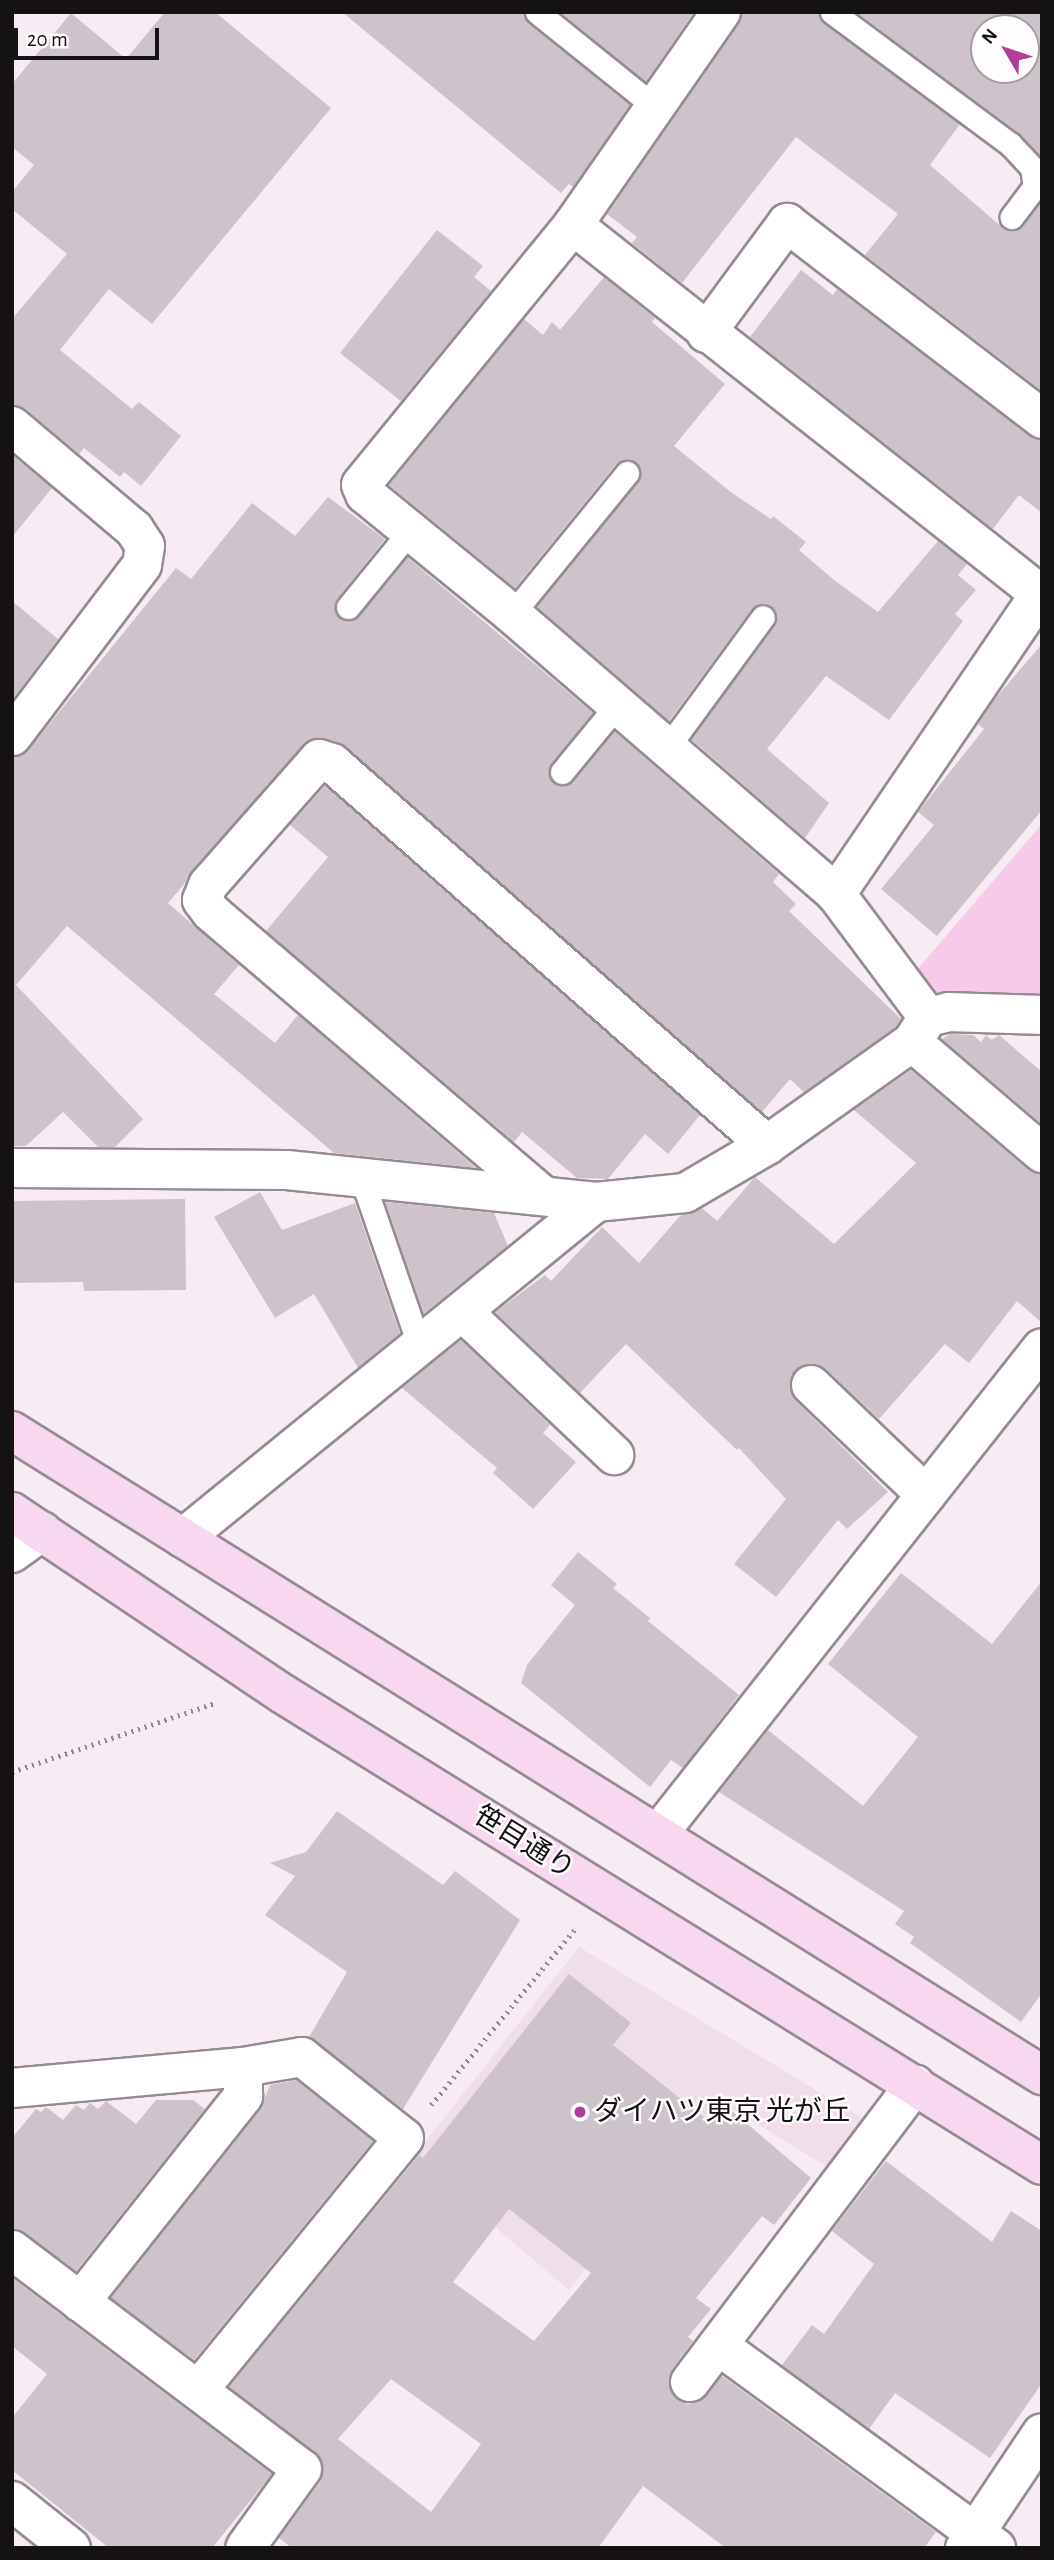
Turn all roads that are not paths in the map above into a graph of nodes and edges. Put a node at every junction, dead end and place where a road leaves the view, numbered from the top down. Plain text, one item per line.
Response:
1 (537, 12) edge
2 (722, 12) edge
3 (832, 12) edge
4 (655, 107) junction
5 (1012, 217) dead end
6 (573, 225) junction
7 (706, 333) junction
8 (1042, 419) edge
9 (12, 426) edge
10 (627, 473) dead end
11 (410, 531) junction
12 (1041, 593) edge
13 (348, 607) dead end
14 (512, 614) junction
15 (763, 617) dead end
16 (617, 705) junction
17 (12, 736) edge
18 (667, 748) junction
19 (562, 772) dead end
20 (836, 894) junction
21 (1042, 1015) edge
22 (920, 1029) junction
23 (768, 1145) junction
24 (1042, 1153) edge
25 (12, 1168) edge
26 (362, 1179) junction
27 (541, 1194) junction
28 (596, 1202) junction
29 (464, 1313) junction
30 (420, 1347) junction
31 (1042, 1348) edge
32 (811, 1385) dead end
33 (12, 1431) edge
34 (614, 1455) dead end
35 (926, 1495) junction
36 (22, 1532) edge
37 (183, 1538) junction
38 (658, 1834) junction
39 (243, 2067) junction
40 (1042, 2075) edge
41 (915, 2085) junction
42 (12, 2088) edge
43 (1042, 2165) edge
44 (12, 2250) edge
45 (80, 2302) junction
46 (719, 2346) junction
47 (690, 2382) dead end
48 (200, 2388) junction
49 (1042, 2433) edge
50 (12, 2501) edge
51 (978, 2543) edge
52 (255, 2544) edge
53 (64, 2546) edge

1 - 4 lane
2 - 4 street
3 - 5 lane
4 - 6 street
6 - 7 street
6 - 11 street
7 - 8 street
7 - 12 street
9 - 17 street
10 - 14 lane
11 - 13 lane
11 - 14 street
12 - 20 street
14 - 16 street
15 - 18 lane
16 - 18 street
16 - 19 lane
18 - 20 street
20 - 22 street
21 - 22 street
22 - 23 street
22 - 24 street
23 - 27 street
23 - 28 street
25 - 26 street
26 - 27 street
26 - 30 lane
27 - 28 street
28 - 29 street
29 - 30 street
29 - 34 street
30 - 37 street
31 - 35 street
32 - 35 street
33 - 37 main road
35 - 38 street
36 - 41 main road, 笹目通り
37 - 38 main road
38 - 40 main road
39 - 42 street
39 - 45 street
39 - 48 street
41 - 43 main road, 笹目通り
41 - 46 street
44 - 45 street
45 - 48 street
46 - 47 street
46 - 51 street
48 - 52 street
49 - 51 street
50 - 53 street

